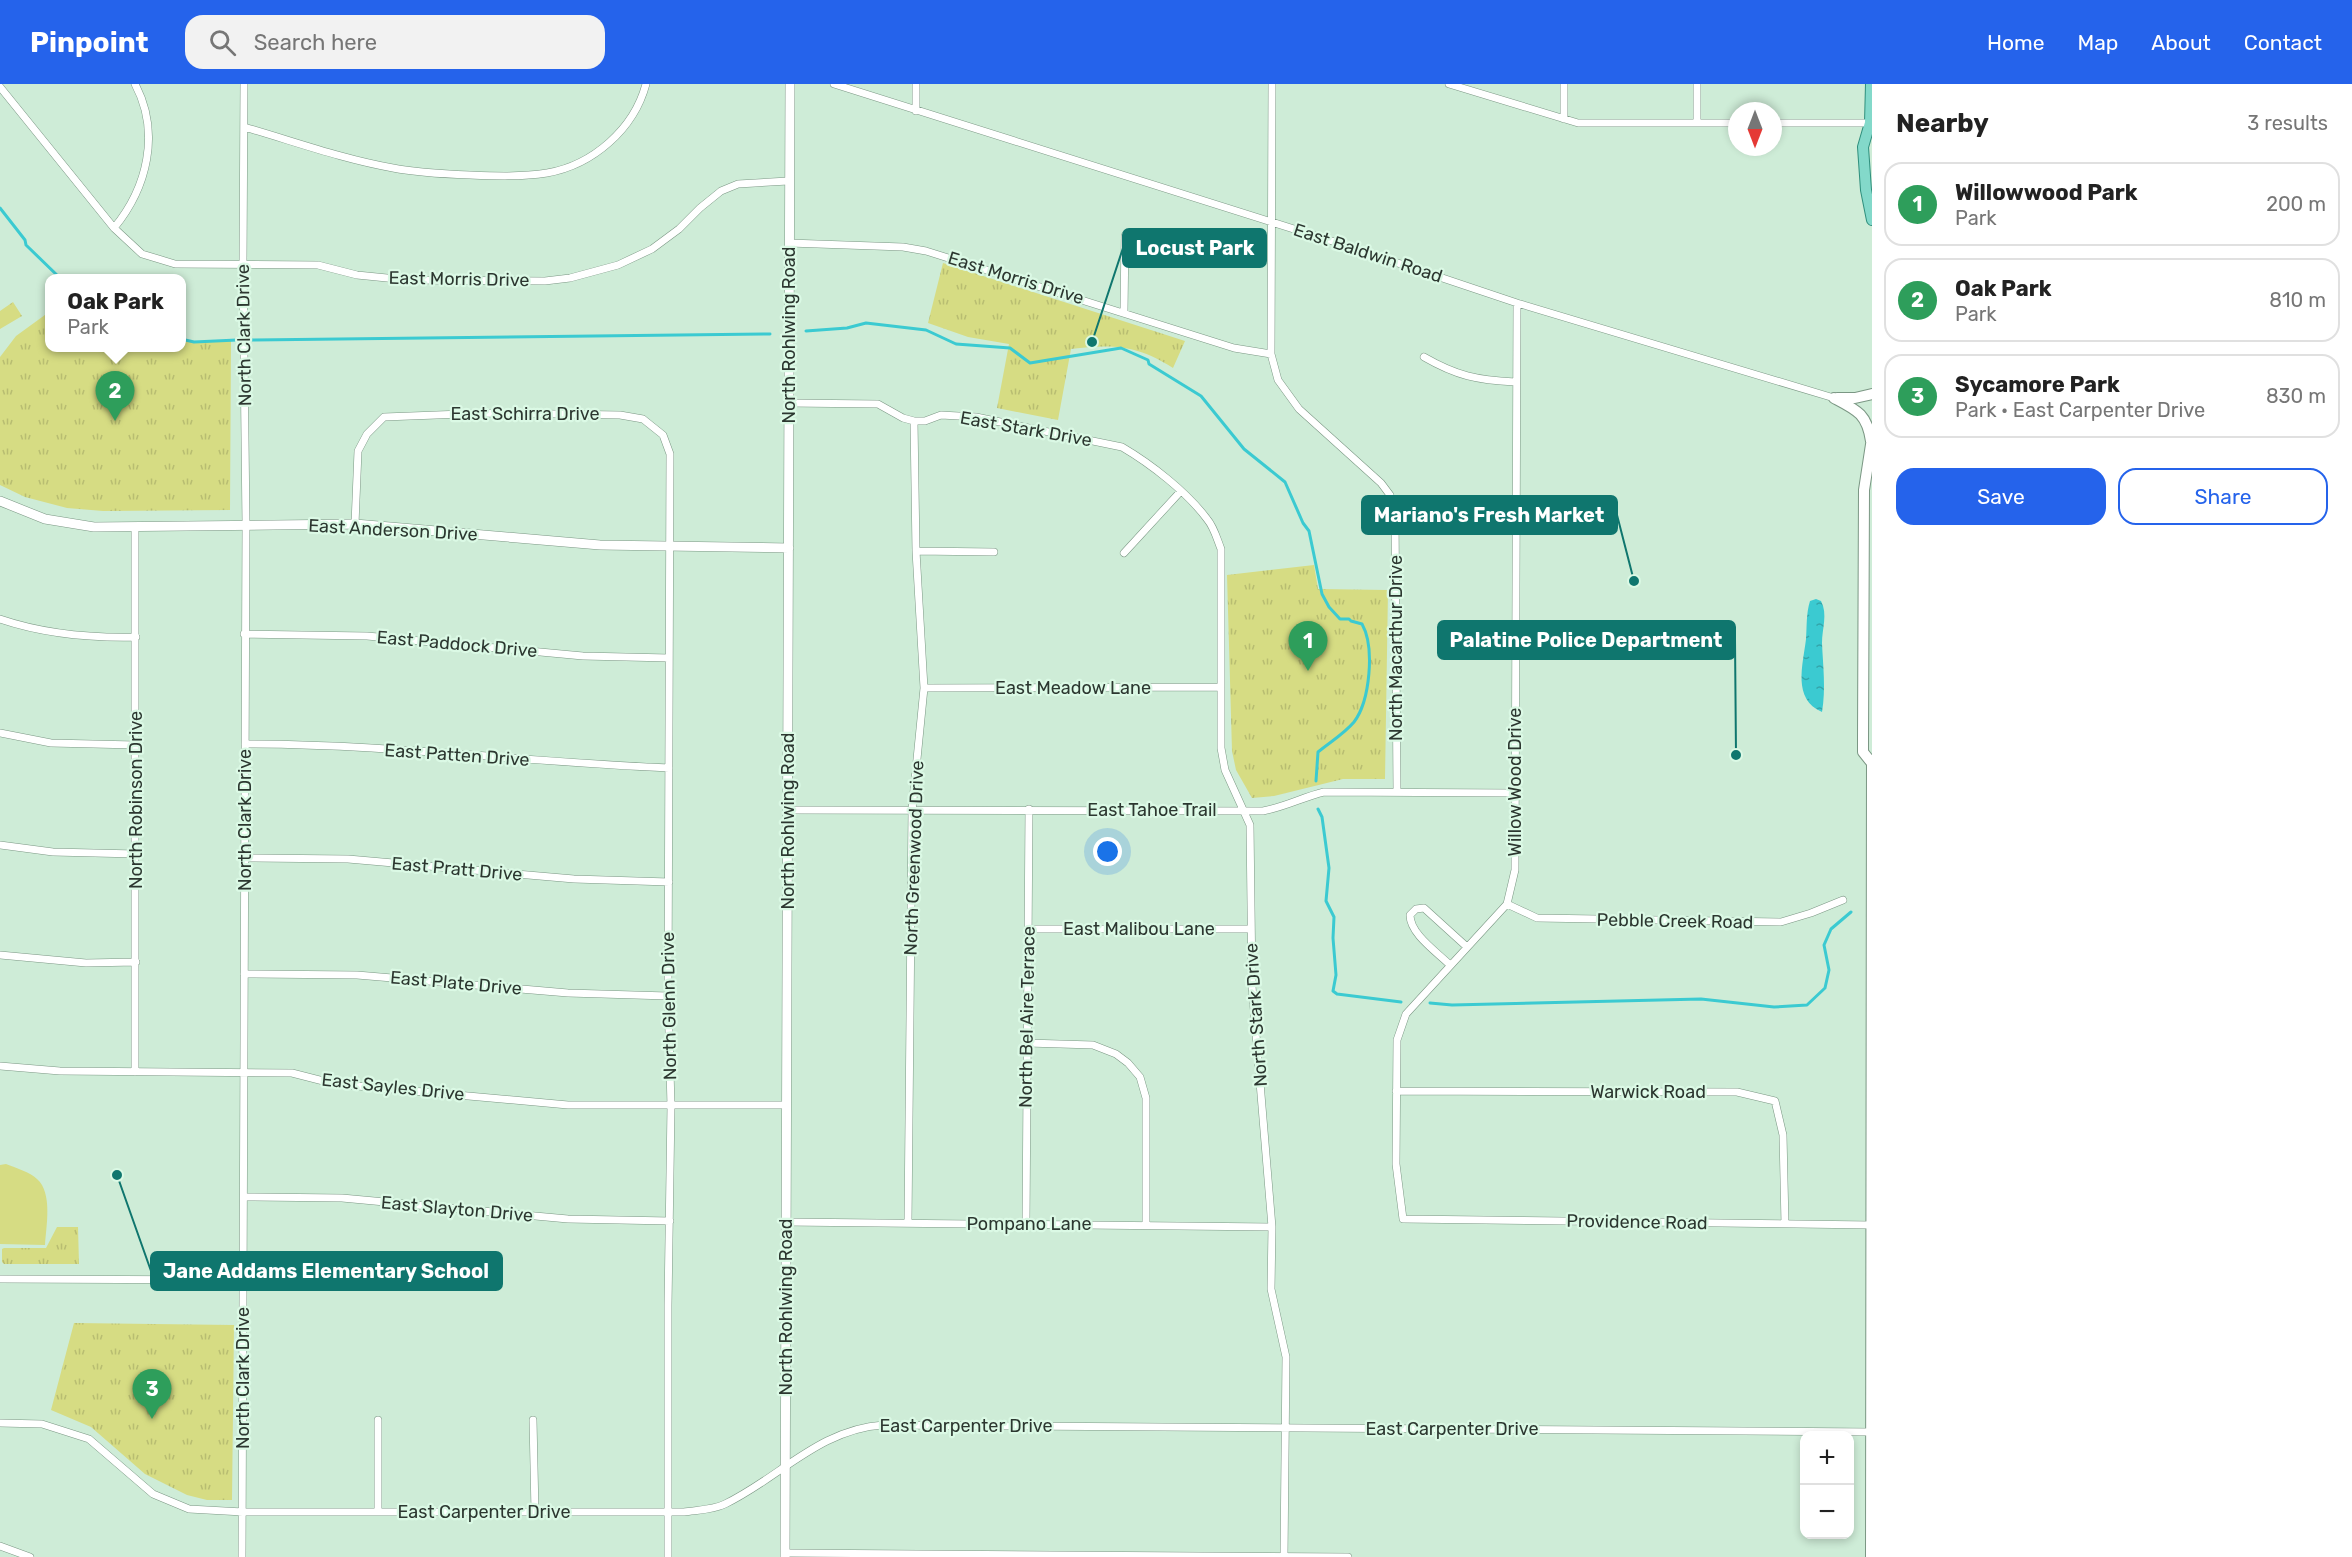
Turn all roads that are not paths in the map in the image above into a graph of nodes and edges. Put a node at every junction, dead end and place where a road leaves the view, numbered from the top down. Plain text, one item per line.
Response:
1 (135, 84) edge
2 (244, 84) edge
3 (646, 84) edge
4 (790, 84) edge
5 (834, 84) edge
6 (916, 84) edge
7 (1272, 84) edge
8 (1449, 84) edge
9 (1564, 84) edge
10 (1697, 84) edge
11 (1870, 84) edge
12 (0, 87) edge
13 (916, 111) junction
14 (1564, 119) junction
15 (1697, 123) junction
16 (1728, 123) edge
17 (1782, 123) edge
18 (1871, 126) edge
19 (244, 127) junction
20 (788, 181) junction
21 (1872, 220) edge
22 (1272, 222) junction
23 (114, 228) junction
24 (1125, 236) dead end
25 (789, 243) junction
26 (243, 264) junction
27 (1517, 303) junction
28 (1124, 312) junction
29 (1271, 354) junction
30 (1424, 357) dead end
31 (1515, 382) junction
32 (1872, 394) edge
33 (1834, 398) junction
34 (789, 403) junction
35 (914, 421) junction
36 (1872, 440) edge
37 (670, 454) joint
38 (1180, 492) junction
39 (0, 501) edge
40 (246, 524) junction
41 (355, 524) junction
42 (135, 527) junction
43 (1863, 530) junction
44 (1872, 541) edge
45 (669, 545) junction
46 (789, 548) junction
47 (916, 551) junction
48 (994, 552) dead end
49 (1124, 553) dead end
50 (0, 619) edge
51 (244, 634) junction
52 (136, 637) junction
53 (669, 658) junction
54 (1221, 687) junction
55 (924, 688) junction
56 (0, 733) edge
57 (245, 744) junction
58 (135, 745) junction
59 (1867, 746) edge
60 (1872, 761) edge
61 (669, 768) junction
62 (1397, 792) junction
63 (1514, 794) junction
64 (1029, 809) junction
65 (788, 810) junction
66 (912, 810) junction
67 (1244, 811) junction
68 (0, 845) edge
69 (136, 854) junction
70 (245, 858) junction
71 (669, 882) junction
72 (1843, 900) dead end
73 (1507, 904) junction
74 (1028, 929) junction
75 (1250, 929) junction
76 (1467, 947) junction
77 (0, 955) edge
78 (136, 962) junction
79 (1450, 965) junction
80 (244, 974) junction
81 (1872, 984) edge
82 (668, 996) junction
83 (1027, 1043) junction
84 (0, 1065) edge
85 (135, 1072) junction
86 (244, 1073) junction
87 (1396, 1091) junction
88 (786, 1105) junction
89 (671, 1106) junction
90 (244, 1197) junction
91 (1403, 1220) joint
92 (670, 1221) junction
93 (786, 1222) junction
94 (908, 1223) junction
95 (1026, 1224) junction
96 (1785, 1224) junction
97 (1146, 1225) junction
98 (1871, 1225) edge
99 (1272, 1227) junction
100 (0, 1280) edge
101 (243, 1280) junction
102 (378, 1420) dead end
103 (533, 1420) dead end
104 (0, 1423) edge
105 (1286, 1428) junction
106 (1872, 1432) edge
107 (785, 1467) junction
108 (243, 1512) junction
109 (378, 1512) junction
110 (535, 1512) junction
111 (669, 1513) junction
112 (0, 1546) edge
113 (785, 1555) edge
114 (909, 1555) edge
115 (1034, 1555) edge
116 (1159, 1556) edge
117 (30, 1557) edge
118 (242, 1557) edge
119 (668, 1557) edge
120 (1284, 1557) edge
121 (1348, 1557) edge
122 (1871, 1557) edge

1 - 23 street
2 - 19 street, North Clark Drive
3 - 19 street
4 - 20 street, North Rohlwing Road
5 - 13 street, East Baldwin Road
6 - 13 street
7 - 22 street, North Macarthur Drive
8 - 14 street
9 - 14 street
10 - 15 street
11 - 18 main road
12 - 23 street, East Morris Drive
13 - 22 street, East Baldwin Road
14 - 15 street
15 - 16 street
17 - 18 street
18 - 21 main road
19 - 26 street, North Clark Drive
20 - 25 street, North Rohlwing Road
20 - 26 street, East Morris Drive
22 - 27 street, East Baldwin Road
22 - 29 street, North Macarthur Drive
23 - 26 street, East Morris Drive
24 - 28 street
25 - 28 street, East Morris Drive
25 - 34 street, North Rohlwing Road
26 - 40 street, North Clark Drive
27 - 31 street, Willow Wood Drive
27 - 33 street, East Baldwin Road
28 - 29 street, East Morris Drive
29 - 62 street, North Macarthur Drive
30 - 31 street
31 - 63 street, Willow Wood Drive
32 - 33 main road
33 - 36 main road
34 - 35 street
34 - 46 street, North Rohlwing Road
35 - 38 street, East Stark Drive
35 - 47 street, North Greenwood Drive
36 - 43 main road
37 - 41 street, East Schirra Drive
37 - 45 street, North Glenn Drive
38 - 49 street
38 - 54 street, North Stark Drive
39 - 42 street, East Anderson Drive
40 - 41 street, East Anderson Drive
40 - 42 street, East Anderson Drive
40 - 51 street, North Clark Drive
41 - 45 street, East Anderson Drive
42 - 52 street, North Robinson Drive
43 - 44 main road
43 - 59 main road
45 - 46 street, East Anderson Drive
45 - 53 street, North Glenn Drive
46 - 65 street, North Rohlwing Road
47 - 48 street
47 - 55 street, North Greenwood Drive
50 - 52 street
51 - 53 street, East Paddock Drive
51 - 57 street, North Clark Drive
52 - 58 street, North Robinson Drive
53 - 61 street, North Glenn Drive
54 - 55 street, East Meadow Lane
54 - 67 street, North Stark Drive
55 - 66 street, North Greenwood Drive
56 - 58 street
57 - 61 street, East Patten Drive
57 - 70 street, North Clark Drive
58 - 69 street, North Robinson Drive
59 - 60 main road
60 - 81 main road
61 - 71 street, North Glenn Drive
62 - 63 street, East Tahoe Trail
62 - 67 street, East Tahoe Trail
63 - 73 street, Willow Wood Drive
64 - 66 street, East Tahoe Trail
64 - 67 street, East Tahoe Trail
64 - 74 street, North Bel Aire Terrace
65 - 66 street, East Tahoe Trail
65 - 88 street, North Rohlwing Road
66 - 94 street, North Greenwood Drive
67 - 75 street, North Stark Drive
68 - 69 street
69 - 78 street, North Robinson Drive
70 - 71 street, East Pratt Drive
70 - 80 street, North Clark Drive
71 - 82 street, North Glenn Drive
72 - 73 street, Pebble Creek Road
73 - 76 street, Willow Wood Drive
74 - 75 street, East Malibou Lane
74 - 83 street, North Bel Aire Terrace
75 - 99 street, North Stark Drive
76 - 79 street, Willow Wood Drive
76 - 79 street
77 - 78 street
78 - 85 street, North Robinson Drive
79 - 87 street, Willow Wood Drive
80 - 82 street, East Plate Drive
80 - 86 street, North Clark Drive
81 - 98 main road
82 - 89 street, North Glenn Drive
83 - 95 street, North Bel Aire Terrace
83 - 97 street
84 - 85 street, East Sayles Drive
85 - 86 street, East Sayles Drive
86 - 89 street, East Sayles Drive
86 - 90 street, North Clark Drive
87 - 91 street, Willow Wood Drive
87 - 96 street, Warwick Road
88 - 89 street, East Sayles Drive
88 - 93 street, North Rohlwing Road
89 - 92 street, North Glenn Drive
90 - 92 street, East Slayton Drive
90 - 101 street, North Clark Drive
91 - 96 street, Providence Road
92 - 111 street, North Glenn Drive
93 - 94 street, Pompano Lane
93 - 107 street, North Rohlwing Road
94 - 95 street, Pompano Lane
95 - 97 street, Pompano Lane
96 - 98 street, Providence Road
97 - 99 street, Pompano Lane
98 - 106 main road
99 - 105 street, North Stark Drive
100 - 101 street
101 - 108 street, North Clark Drive
102 - 109 street
103 - 110 street
104 - 108 street, East Carpenter Drive
105 - 106 street, East Carpenter Drive
105 - 107 street, East Carpenter Drive
105 - 120 street, North Stark Drive
106 - 122 main road
107 - 111 street, East Carpenter Drive
107 - 113 street, North Rohlwing Road
108 - 109 street, East Carpenter Drive
108 - 118 street, North Clark Drive
109 - 110 street, East Carpenter Drive
110 - 111 street, East Carpenter Drive
111 - 119 street, North Glenn Drive
112 - 117 street
113 - 114 street
114 - 115 street
115 - 116 street
116 - 120 street
120 - 121 street

